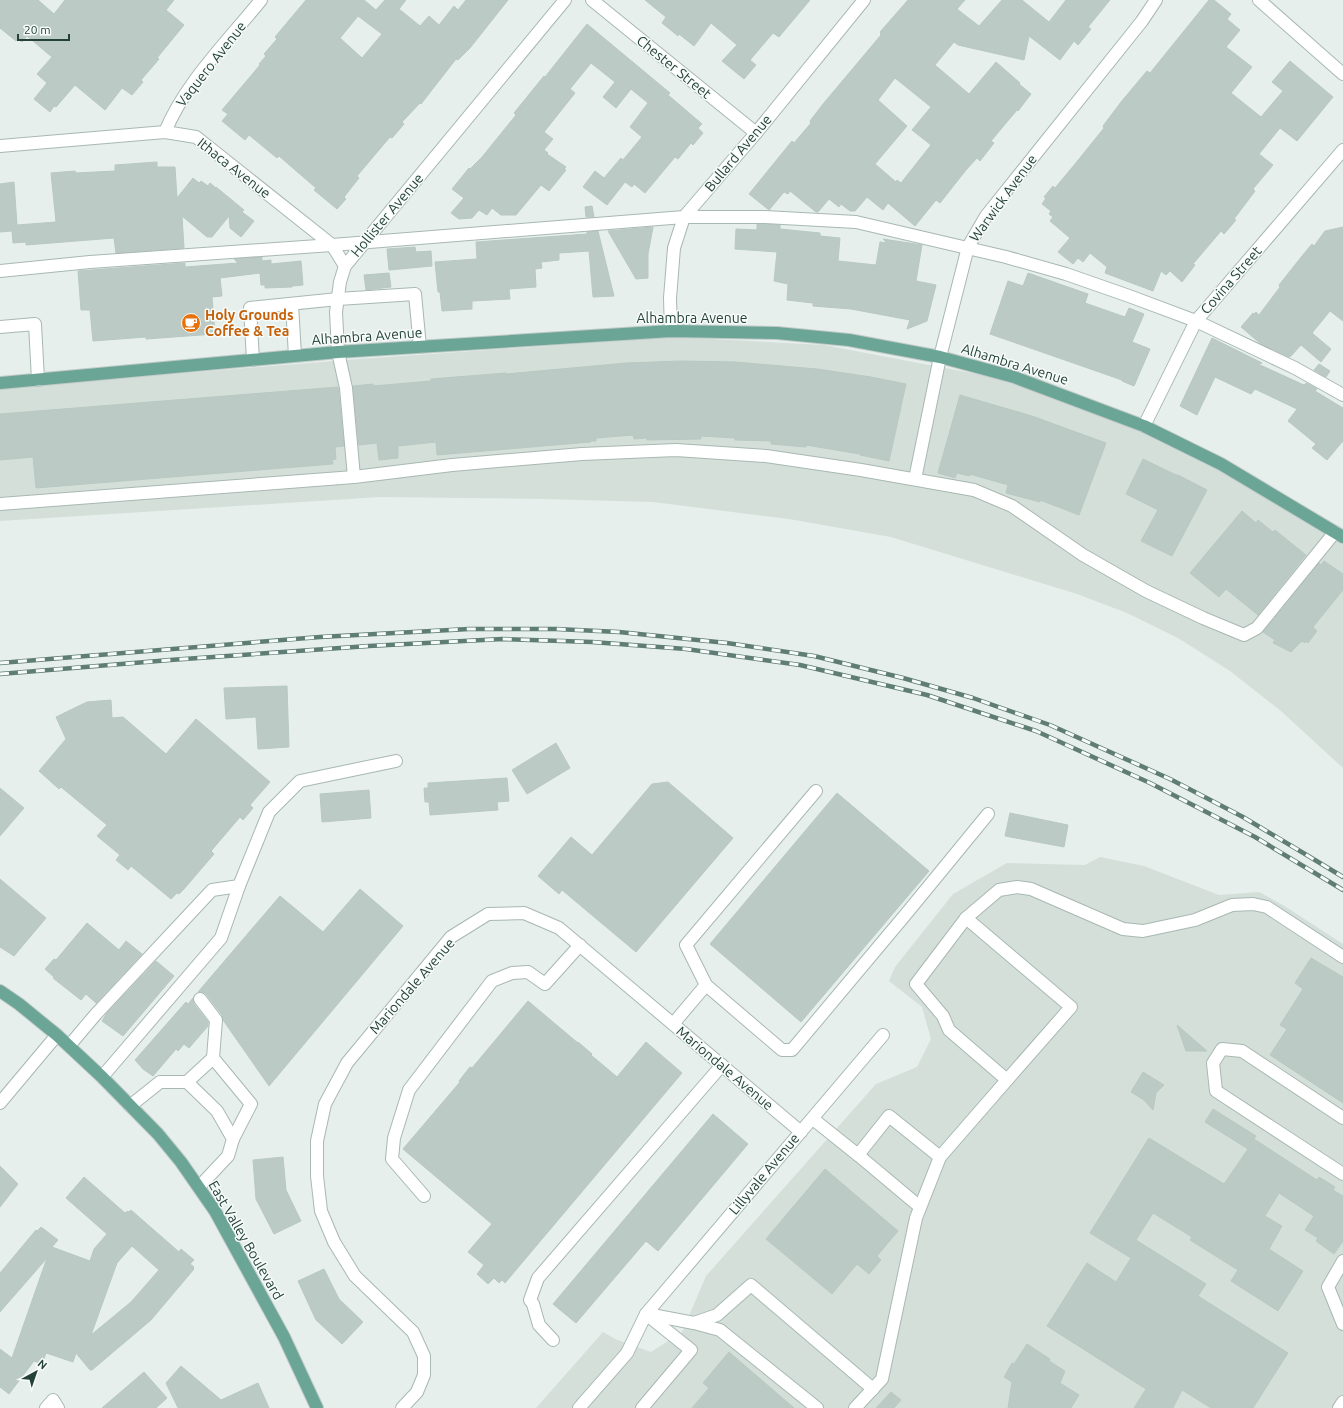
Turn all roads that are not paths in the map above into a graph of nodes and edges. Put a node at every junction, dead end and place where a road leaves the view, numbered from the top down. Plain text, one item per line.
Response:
1 (261, 0) edge
2 (565, 0) edge
3 (592, 0) edge
4 (864, 0) edge
5 (1156, 0) edge
6 (1259, 0) edge
7 (1343, 74) edge
8 (165, 132) junction
9 (756, 133) junction
10 (0, 146) edge
11 (1343, 150) edge
12 (684, 217) junction
13 (366, 242) junction
14 (332, 245) junction
15 (968, 247) junction
16 (345, 266) junction
17 (0, 271) edge
18 (338, 299) junction
19 (292, 304) junction
20 (1196, 321) junction
21 (0, 326) edge
22 (671, 331) junction
23 (420, 347) junction
24 (338, 352) junction
25 (295, 356) junction
26 (940, 357) junction
27 (253, 360) junction
28 (38, 380) junction
29 (0, 383) edge
30 (1343, 395) edge
31 (1144, 426) junction
32 (354, 477) junction
33 (915, 479) junction
34 (0, 504) edge
35 (1340, 534) edge
36 (396, 761) dead end
37 (816, 791) dead end
38 (988, 814) dead end
39 (239, 886) junction
40 (966, 918) junction
41 (580, 945) junction
42 (1343, 957) edge
43 (706, 985) junction
44 (0, 991) edge
45 (200, 999) dead end
46 (673, 1024) junction
47 (57, 1035) junction
48 (883, 1035) dead end
49 (69, 1046) junction
50 (213, 1058) junction
51 (722, 1065) junction
52 (102, 1077) junction
53 (1007, 1080) junction
54 (187, 1082) junction
55 (0, 1104) edge
56 (130, 1106) junction
57 (1343, 1118) edge
58 (813, 1119) junction
59 (801, 1132) junction
60 (233, 1139) junction
61 (858, 1155) junction
62 (940, 1157) junction
63 (1343, 1174) edge
64 (199, 1187) junction
65 (424, 1196) dead end
66 (920, 1207) junction
67 (1343, 1261) edge
68 (1341, 1310) edge
69 (646, 1314) junction
70 (694, 1323) junction
71 (1343, 1324) edge
72 (553, 1340) dead end
73 (873, 1389) junction
74 (1343, 1402) edge
75 (317, 1408) edge
76 (402, 1408) edge
77 (579, 1408) edge
78 (642, 1408) edge
79 (817, 1408) edge
80 (855, 1408) edge
81 (1339, 1408) edge

1 - 8 street, Vaquero Avenue
2 - 13 street, Hollister Avenue
3 - 9 street, Chester Street
4 - 9 street, Bullard Avenue
5 - 15 street, Warwick Avenue
6 - 7 street
8 - 10 street, Ithaca Avenue
8 - 14 street, Ithaca Avenue
9 - 12 street, Bullard Avenue
11 - 20 street, Covina Street
12 - 13 street
12 - 15 street
12 - 22 street, Bullard Avenue
13 - 14 street
13 - 16 street, Hollister Avenue
14 - 16 street, Ithaca Avenue
14 - 17 street
15 - 20 street
15 - 26 street, Warwick Avenue
16 - 18 street, Hollister Avenue
18 - 19 street
18 - 23 street
18 - 24 street, Hollister Avenue
19 - 25 street
19 - 27 street
20 - 30 street
20 - 31 street, Covina Street
21 - 28 street
22 - 23 main road, Alhambra Avenue
22 - 26 main road, Alhambra Avenue
23 - 24 main road, Alhambra Avenue
24 - 25 main road, Alhambra Avenue
24 - 32 street, Hollister Avenue
25 - 27 main road, Alhambra Avenue
26 - 31 main road, Alhambra Avenue
26 - 33 street, Warwick Avenue
27 - 28 main road, Alhambra Avenue
28 - 29 main road, Alhambra Avenue
31 - 35 main road, Alhambra Avenue
32 - 33 street
32 - 34 street
33 - 35 street
36 - 39 street
37 - 43 street
38 - 43 street
39 - 49 street
39 - 52 street
40 - 42 street
40 - 53 street
40 - 53 street
41 - 46 street, Mariondale Avenue
41 - 65 street
41 - 76 street, Mariondale Avenue
43 - 46 street
44 - 47 main road, East Valley Boulevard
45 - 50 street
46 - 51 street, Mariondale Avenue
47 - 49 main road, East Valley Boulevard
47 - 55 street
48 - 58 street, Lillyvale Avenue
49 - 52 main road, East Valley Boulevard
50 - 54 street
50 - 60 street
51 - 59 street, Mariondale Avenue
51 - 72 street
52 - 56 main road, East Valley Boulevard
53 - 62 street
54 - 56 street
54 - 60 street
56 - 64 main road, East Valley Boulevard
57 - 63 street
58 - 59 street, Lillyvale Avenue
58 - 61 street
59 - 69 street, Lillyvale Avenue
60 - 64 street
61 - 62 street
61 - 66 street
62 - 66 street
64 - 75 main road, East Valley Boulevard
66 - 73 street
67 - 68 street
68 - 71 street
69 - 70 street
69 - 77 street, Lillyvale Avenue
69 - 78 street
70 - 73 street
70 - 79 street
73 - 80 street
74 - 81 street

